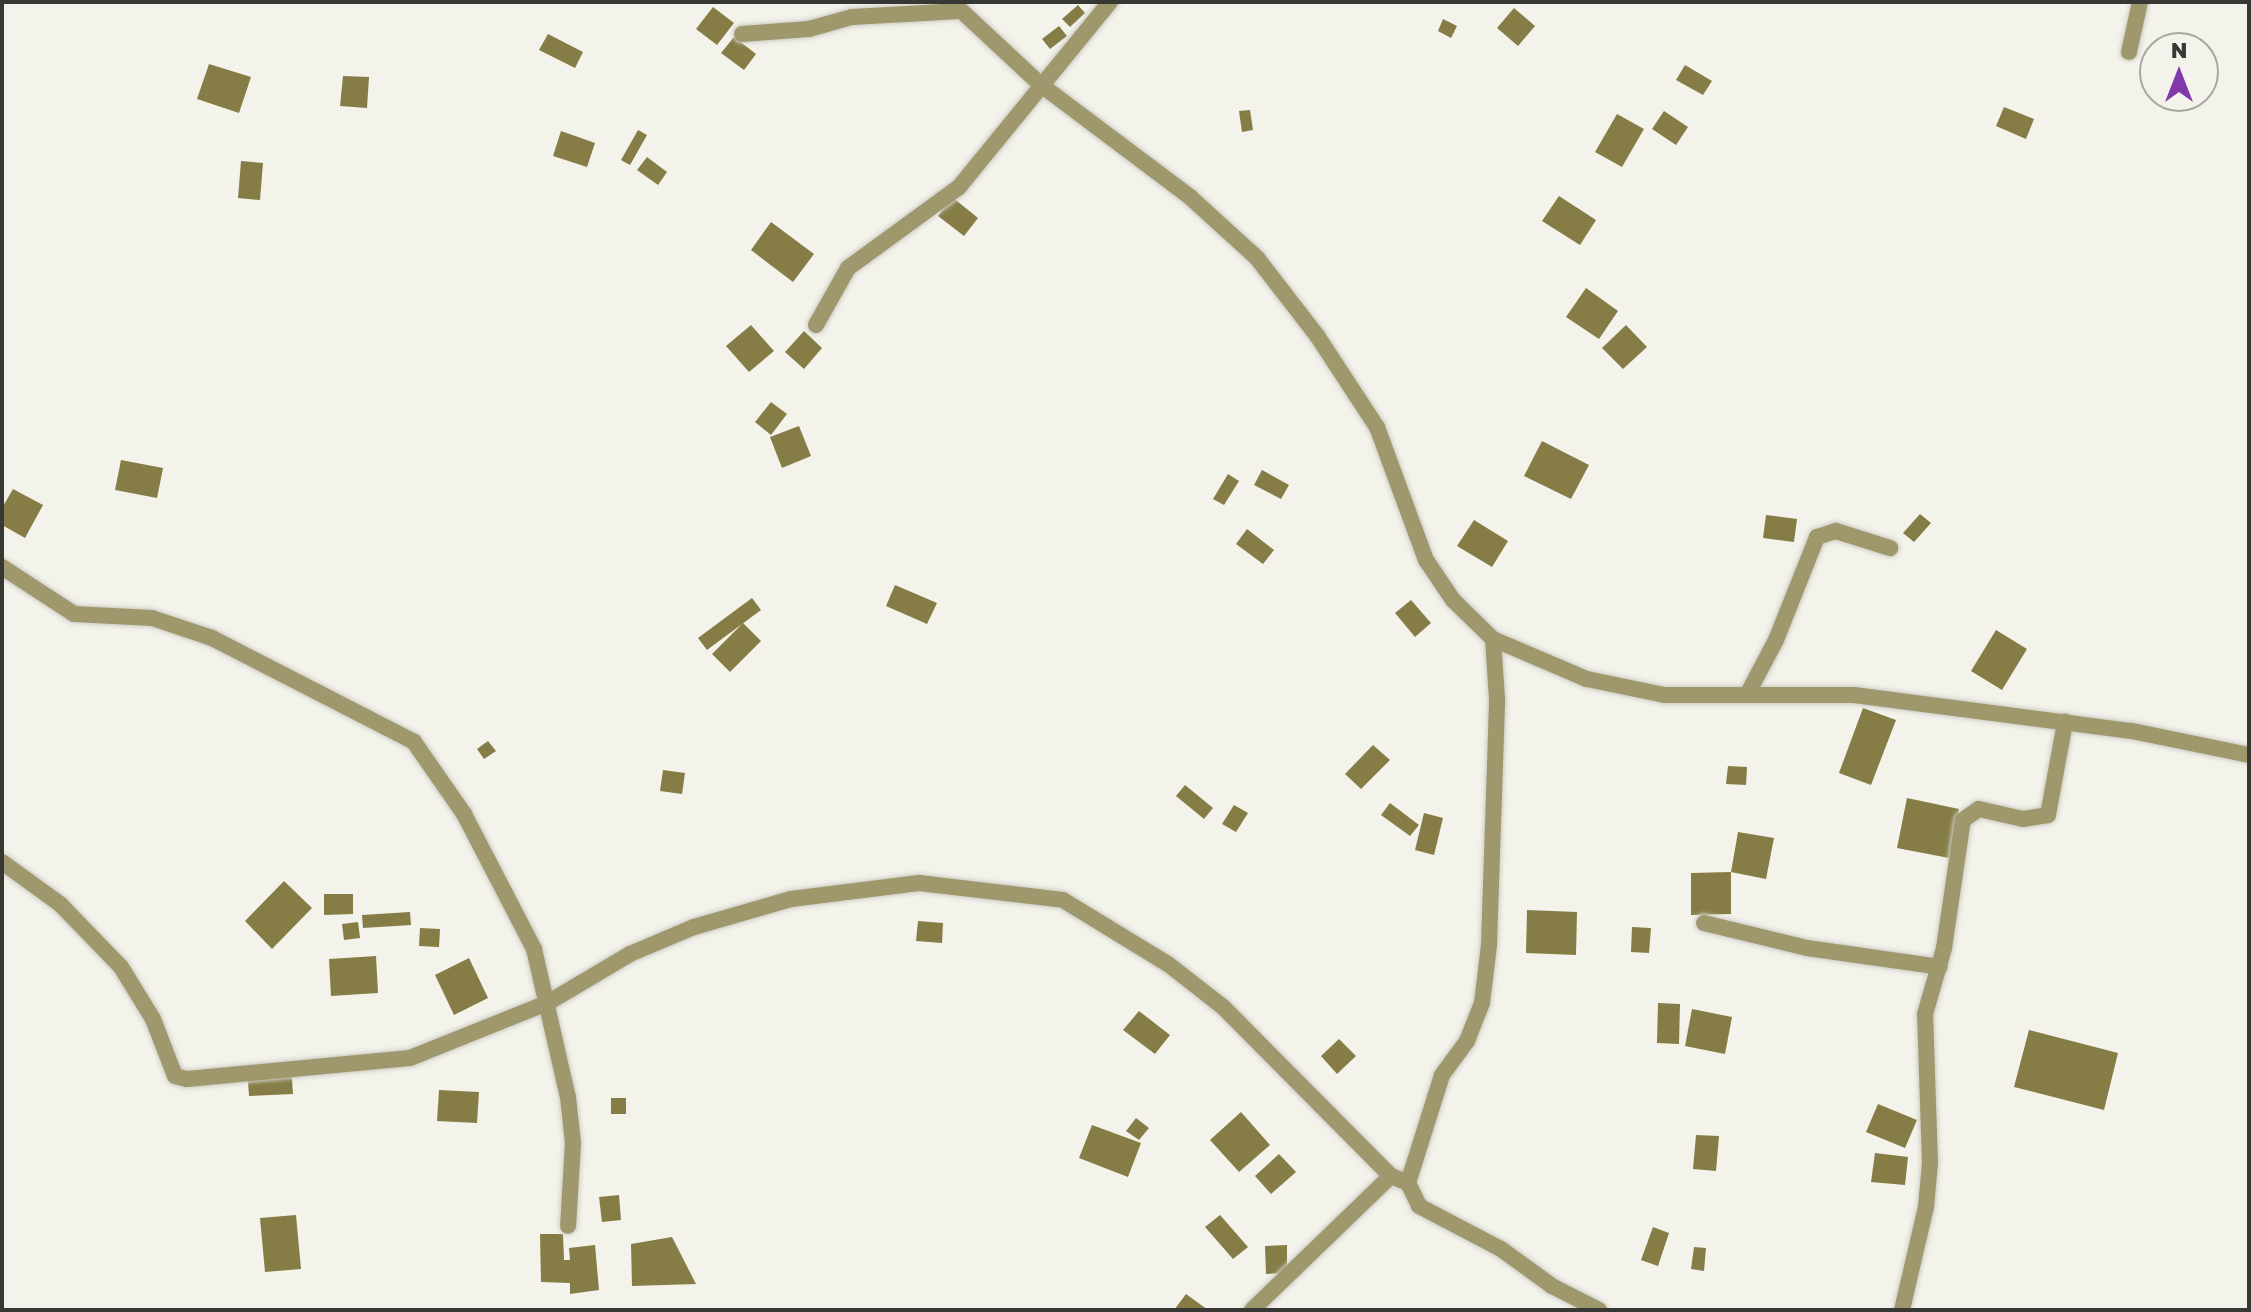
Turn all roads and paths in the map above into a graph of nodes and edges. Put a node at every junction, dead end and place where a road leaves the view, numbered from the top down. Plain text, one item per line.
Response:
1 (1110, 2) edge
2 (2140, 2) edge
3 (956, 6) edge
4 (742, 34) dead end
5 (2129, 52) dead end
6 (1041, 85) junction
7 (816, 325) dead end
8 (1890, 548) dead end
9 (2, 567) edge
10 (1493, 639) junction
11 (1748, 693) junction
12 (2065, 722) junction
13 (2249, 755) edge
14 (2, 862) edge
15 (1704, 923) dead end
16 (1940, 967) junction
17 (549, 1002) junction
18 (1391, 1176) junction
19 (1408, 1183) junction
20 (568, 1226) dead end
21 (1252, 1310) edge
22 (1599, 1310) edge
23 (1902, 1310) edge

1 - 6 street
2 - 5 street
3 - 4 street
3 - 6 street
6 - 7 street
6 - 10 street
8 - 11 street
9 - 17 street
10 - 11 street
10 - 19 street
11 - 12 street
12 - 13 street
12 - 16 street
14 - 17 street
15 - 16 street
16 - 23 street
17 - 18 street
17 - 20 street
18 - 19 street
18 - 21 street
19 - 22 street

